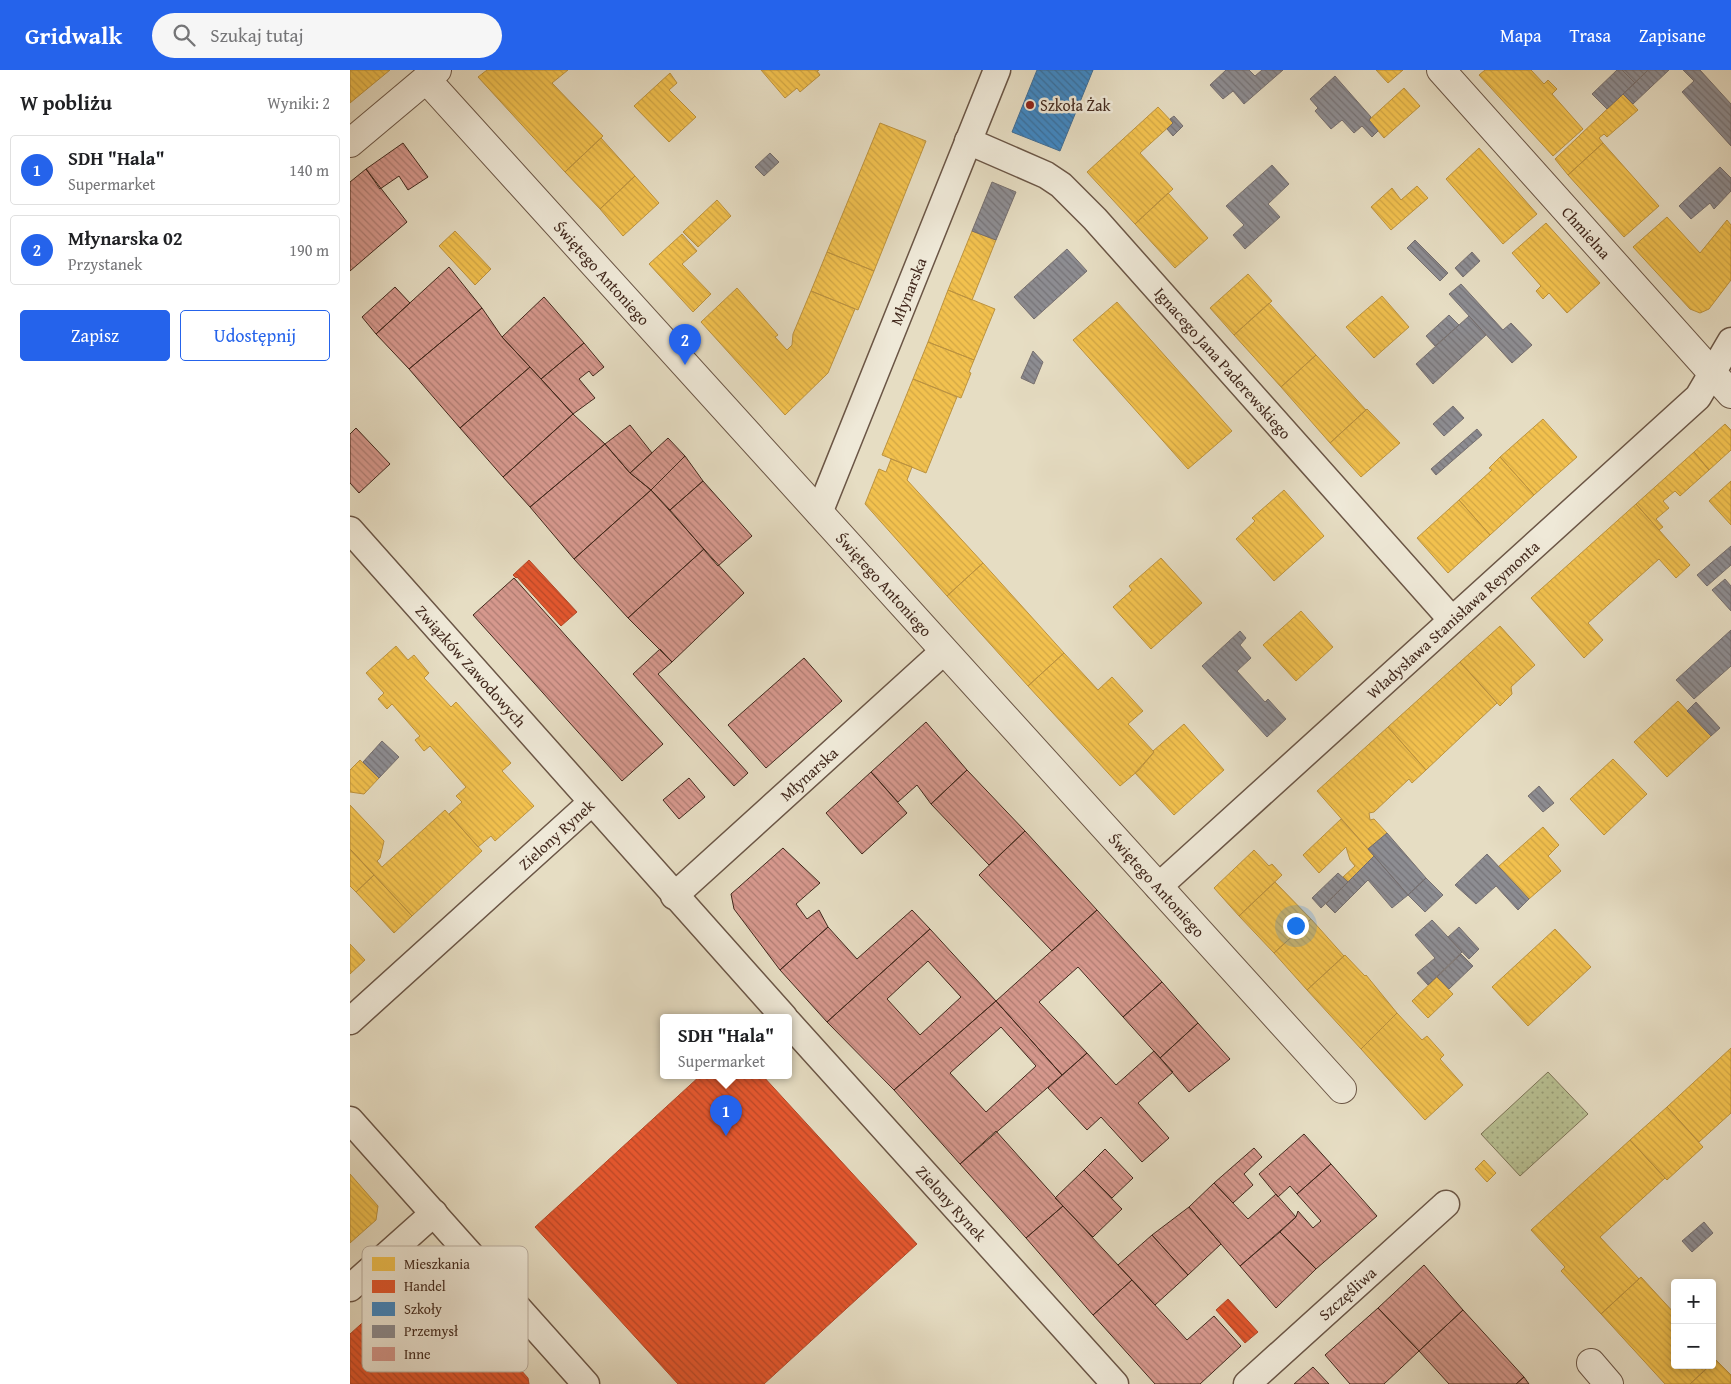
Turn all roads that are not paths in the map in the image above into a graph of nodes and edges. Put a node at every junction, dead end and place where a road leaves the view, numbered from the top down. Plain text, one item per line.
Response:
1 (996, 70) edge
2 (1441, 70) edge
3 (432, 75) edge
4 (968, 141) junction
5 (350, 143) edge
6 (1731, 340) edge
7 (1713, 373) junction
8 (1731, 394) edge
9 (819, 514) junction
10 (350, 530) edge
11 (1452, 620) junction
12 (944, 651) junction
13 (592, 802) junction
14 (1158, 887) junction
15 (674, 896) junction
16 (781, 1014) edge
17 (350, 1021) edge
18 (792, 1026) edge
19 (1342, 1089) dead end
20 (350, 1120) edge
21 (1446, 1204) dead end
22 (434, 1213) junction
23 (397, 1246) edge
24 (462, 1246) edge
25 (362, 1277) edge
26 (350, 1288) edge
27 (528, 1324) edge
28 (1591, 1363) dead end
29 (574, 1379) edge
30 (1115, 1384) edge
31 (1248, 1384) edge
32 (1609, 1384) edge

1 - 4 street, Młynarska
2 - 7 street, Chmielna
3 - 5 street
3 - 9 street, Świętego Antoniego
4 - 9 street, Młynarska
4 - 11 street, Ignacego Jana Paderewskiego
6 - 7 street, Władysława Stanisława Reymonta
7 - 8 street, Chmielna
7 - 11 street, Władysława Stanisława Reymonta
9 - 12 street, Świętego Antoniego
10 - 13 street, Związków Zawodowych
11 - 14 street, Władysława Stanisława Reymonta
12 - 14 street, Świętego Antoniego
12 - 15 street, Młynarska
13 - 15 street, Zielony Rynek
13 - 17 street, Zielony Rynek
14 - 19 street, Świętego Antoniego
15 - 16 street, Zielony Rynek
18 - 30 street, Zielony Rynek
20 - 22 street
21 - 31 street, Szczęśliwa
22 - 23 street
22 - 24 street
25 - 26 street
27 - 29 street
28 - 32 street

